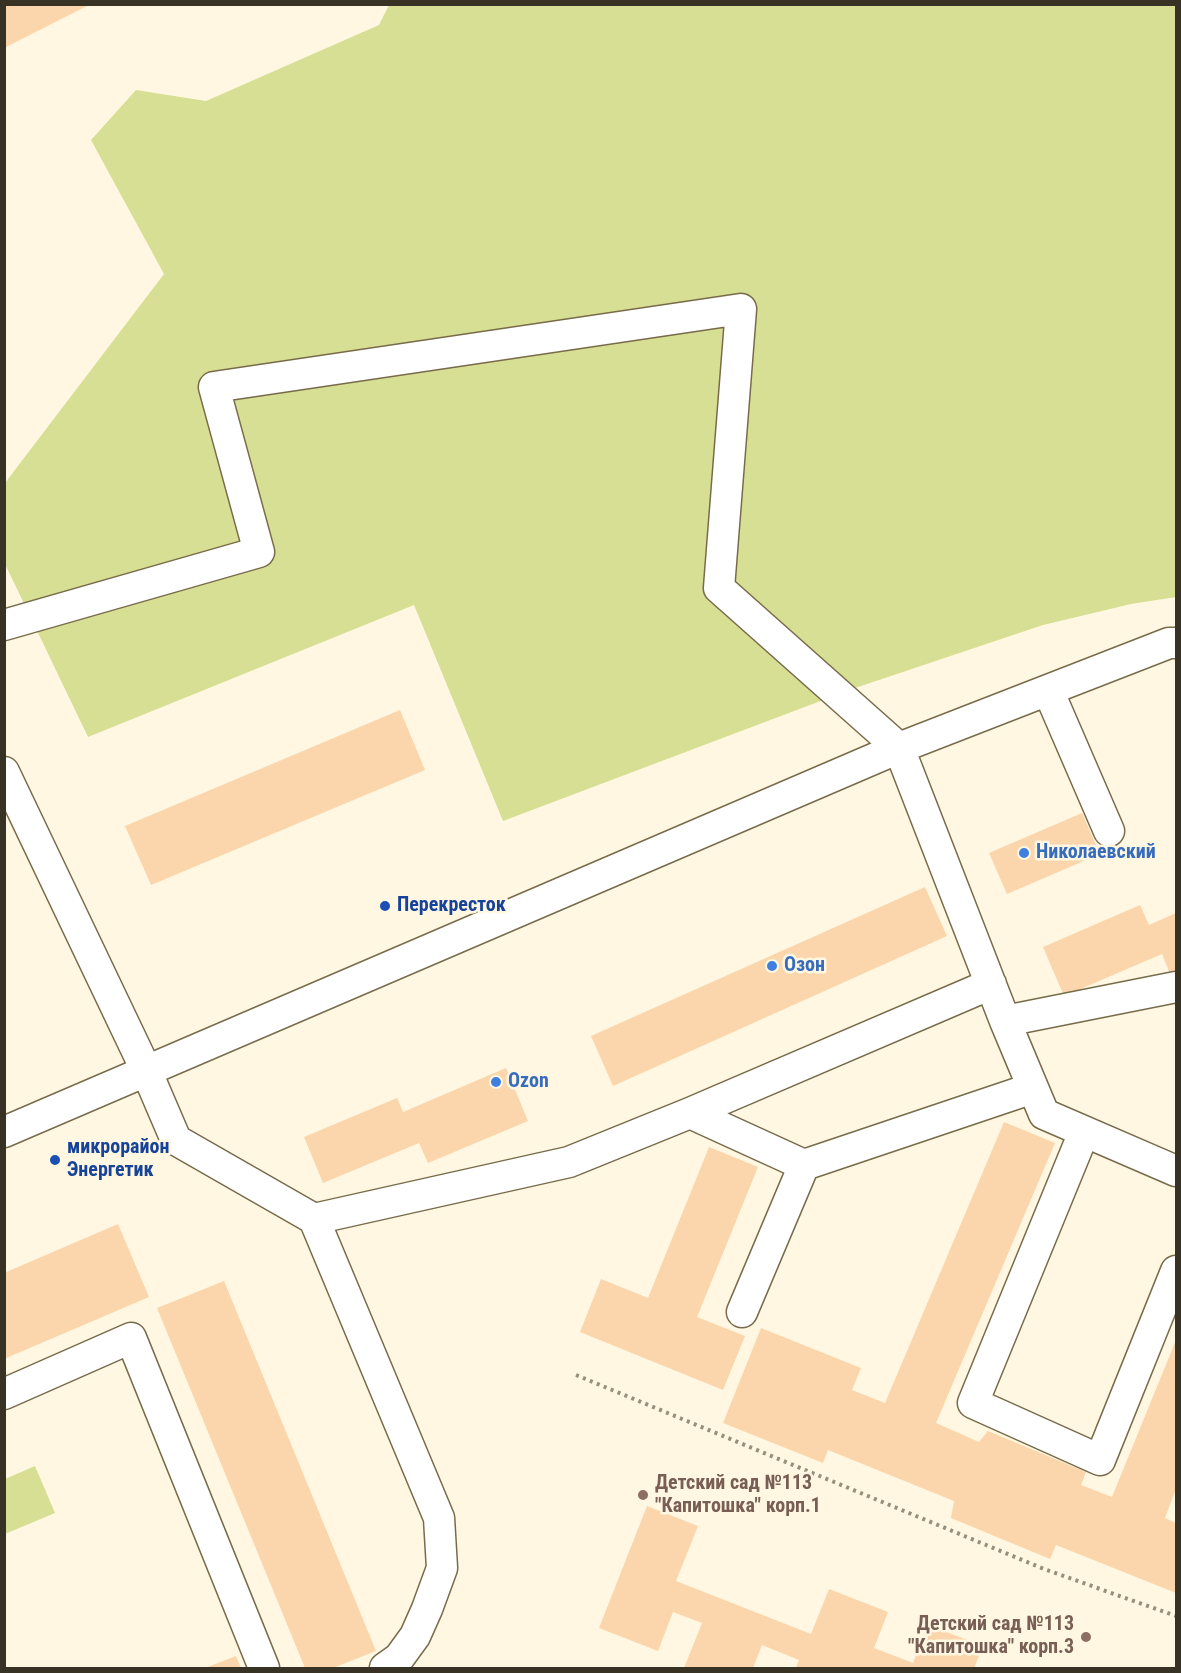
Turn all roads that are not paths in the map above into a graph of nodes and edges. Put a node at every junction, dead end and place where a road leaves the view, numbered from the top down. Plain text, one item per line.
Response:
1 (4, 625) edge
2 (1176, 643) edge
3 (1048, 690) junction
4 (899, 748) junction
5 (4, 772) edge
6 (13, 808) edge
7 (1109, 831) dead end
8 (991, 984) junction
9 (1176, 987) edge
10 (1005, 1022) junction
11 (146, 1070) junction
12 (1033, 1089) junction
13 (690, 1113) junction
14 (1084, 1131) junction
15 (4, 1132) edge
16 (804, 1165) junction
17 (1176, 1171) edge
18 (314, 1219) junction
19 (1176, 1271) edge
20 (742, 1312) dead end
21 (4, 1394) edge
22 (264, 1668) edge
23 (385, 1668) edge

1 - 4 street
2 - 3 street
3 - 4 street
3 - 7 street
4 - 8 street
4 - 11 street
5 - 6 street
6 - 11 street
8 - 10 street
8 - 13 street
9 - 10 street
10 - 12 street
11 - 15 street
11 - 18 street
12 - 14 street
12 - 16 street
13 - 16 street
13 - 18 street
14 - 17 street
14 - 19 street
16 - 20 street
18 - 23 street
21 - 22 street

